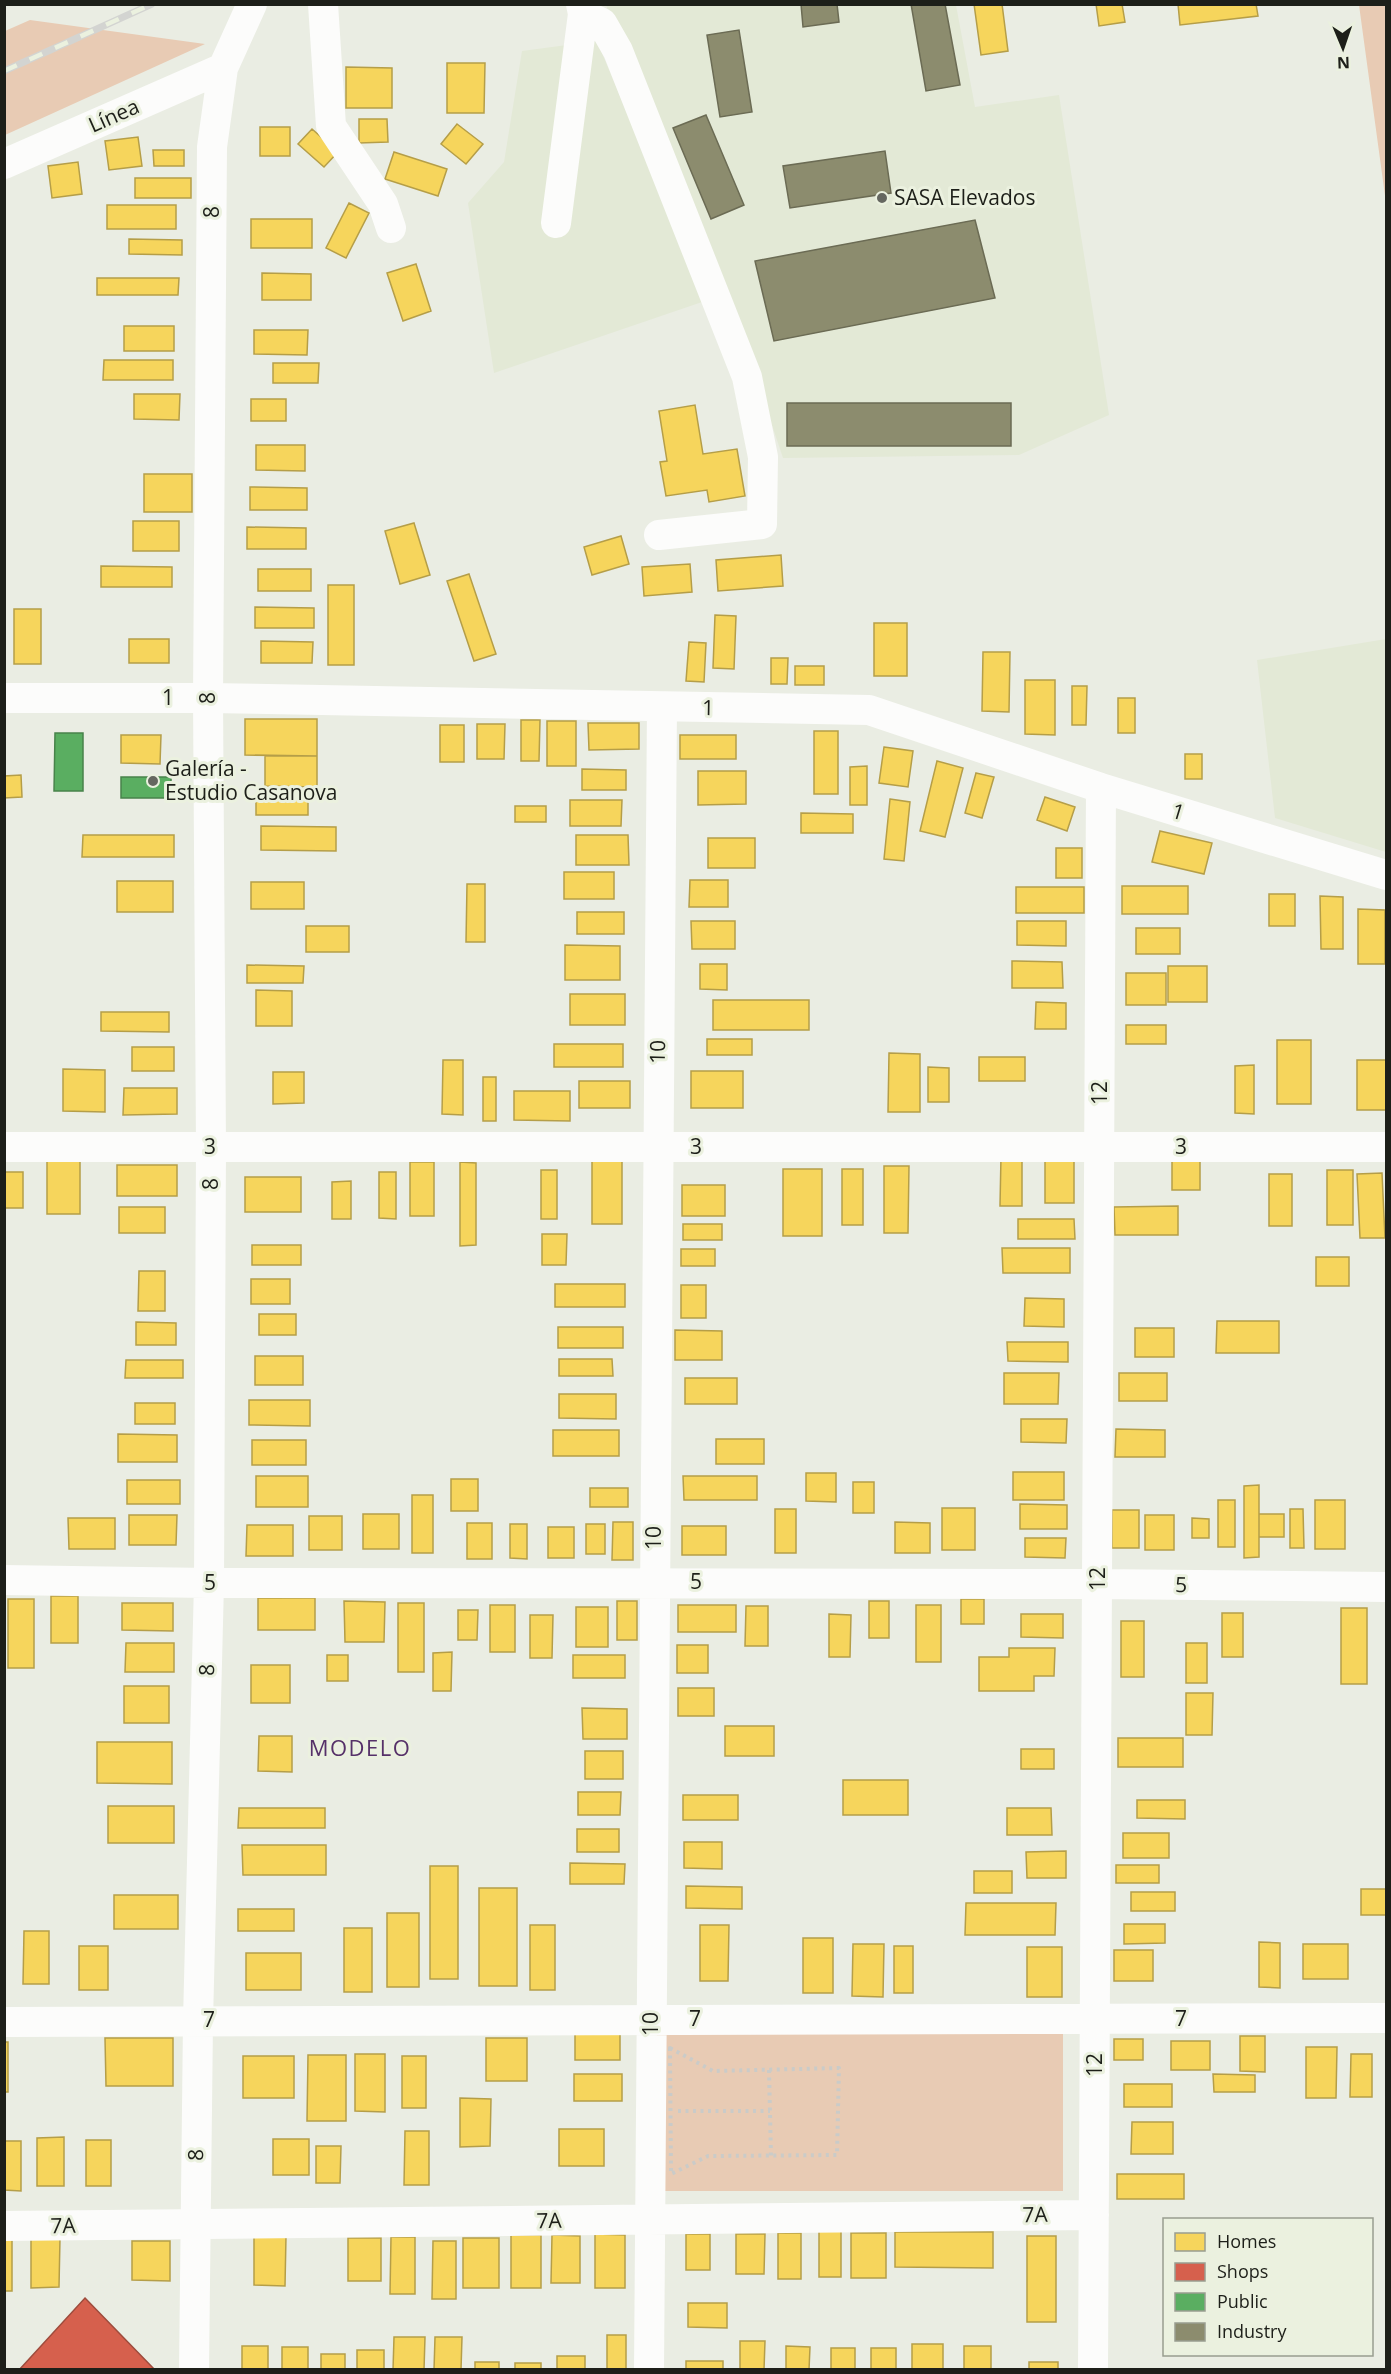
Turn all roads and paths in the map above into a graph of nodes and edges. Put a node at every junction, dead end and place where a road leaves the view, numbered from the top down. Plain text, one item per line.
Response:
1 (252, 4) edge
2 (323, 4) edge
3 (582, 9) edge
4 (223, 68) junction
5 (4, 164) edge
6 (556, 223) dead end
7 (391, 228) dead end
8 (659, 536) dead end
9 (4, 698) edge
10 (208, 698) junction
11 (662, 707) junction
12 (1101, 788) junction
13 (1386, 875) edge
14 (4, 1147) edge
15 (211, 1147) junction
16 (657, 1147) junction
17 (1100, 1147) junction
18 (1386, 1147) edge
19 (4, 1580) edge
20 (654, 1582) junction
21 (209, 1583) junction
22 (1098, 1584) junction
23 (1386, 1587) edge
24 (1386, 2018) edge
25 (651, 2019) junction
26 (1095, 2019) junction
27 (198, 2020) junction
28 (4, 2022) edge
29 (769, 2070) junction
30 (670, 2111) junction
31 (770, 2111) junction
32 (771, 2156) junction
33 (1094, 2215) junction
34 (650, 2220) junction
35 (195, 2224) junction
36 (4, 2226) edge
37 (194, 2370) edge
38 (649, 2370) edge
39 (1093, 2370) edge

1 - 4 street, 8
2 - 7 street
3 - 6 street
3 - 8 street
4 - 5 street, Línea
4 - 10 street, 8
9 - 10 street, 1
10 - 11 street, 1
10 - 15 street, 8
11 - 12 street, 1
11 - 16 street, 10
12 - 13 street, 1
12 - 17 street, 12
14 - 15 street, 3
15 - 16 street, 3
15 - 21 street, 8
16 - 17 street, 3
16 - 20 street, 10
17 - 18 street, 3
17 - 22 street, 12
19 - 21 street, 5
20 - 21 street, 5
20 - 22 street, 5
20 - 25 street, 10
21 - 27 street, 8
22 - 23 street, 5
22 - 26 street, 12
24 - 26 street, 7
25 - 26 street, 7
25 - 27 street, 7
25 - 34 street, 10
26 - 33 street, 12
27 - 28 street, 7
27 - 35 street, 8
29 - 30 path
29 - 31 path
29 - 32 path
30 - 31 path
30 - 32 path
31 - 32 path
33 - 34 street, 7A
33 - 39 street, 12
34 - 35 street, 7A
34 - 38 street, 10
35 - 36 street, 7A
35 - 37 street, 8

